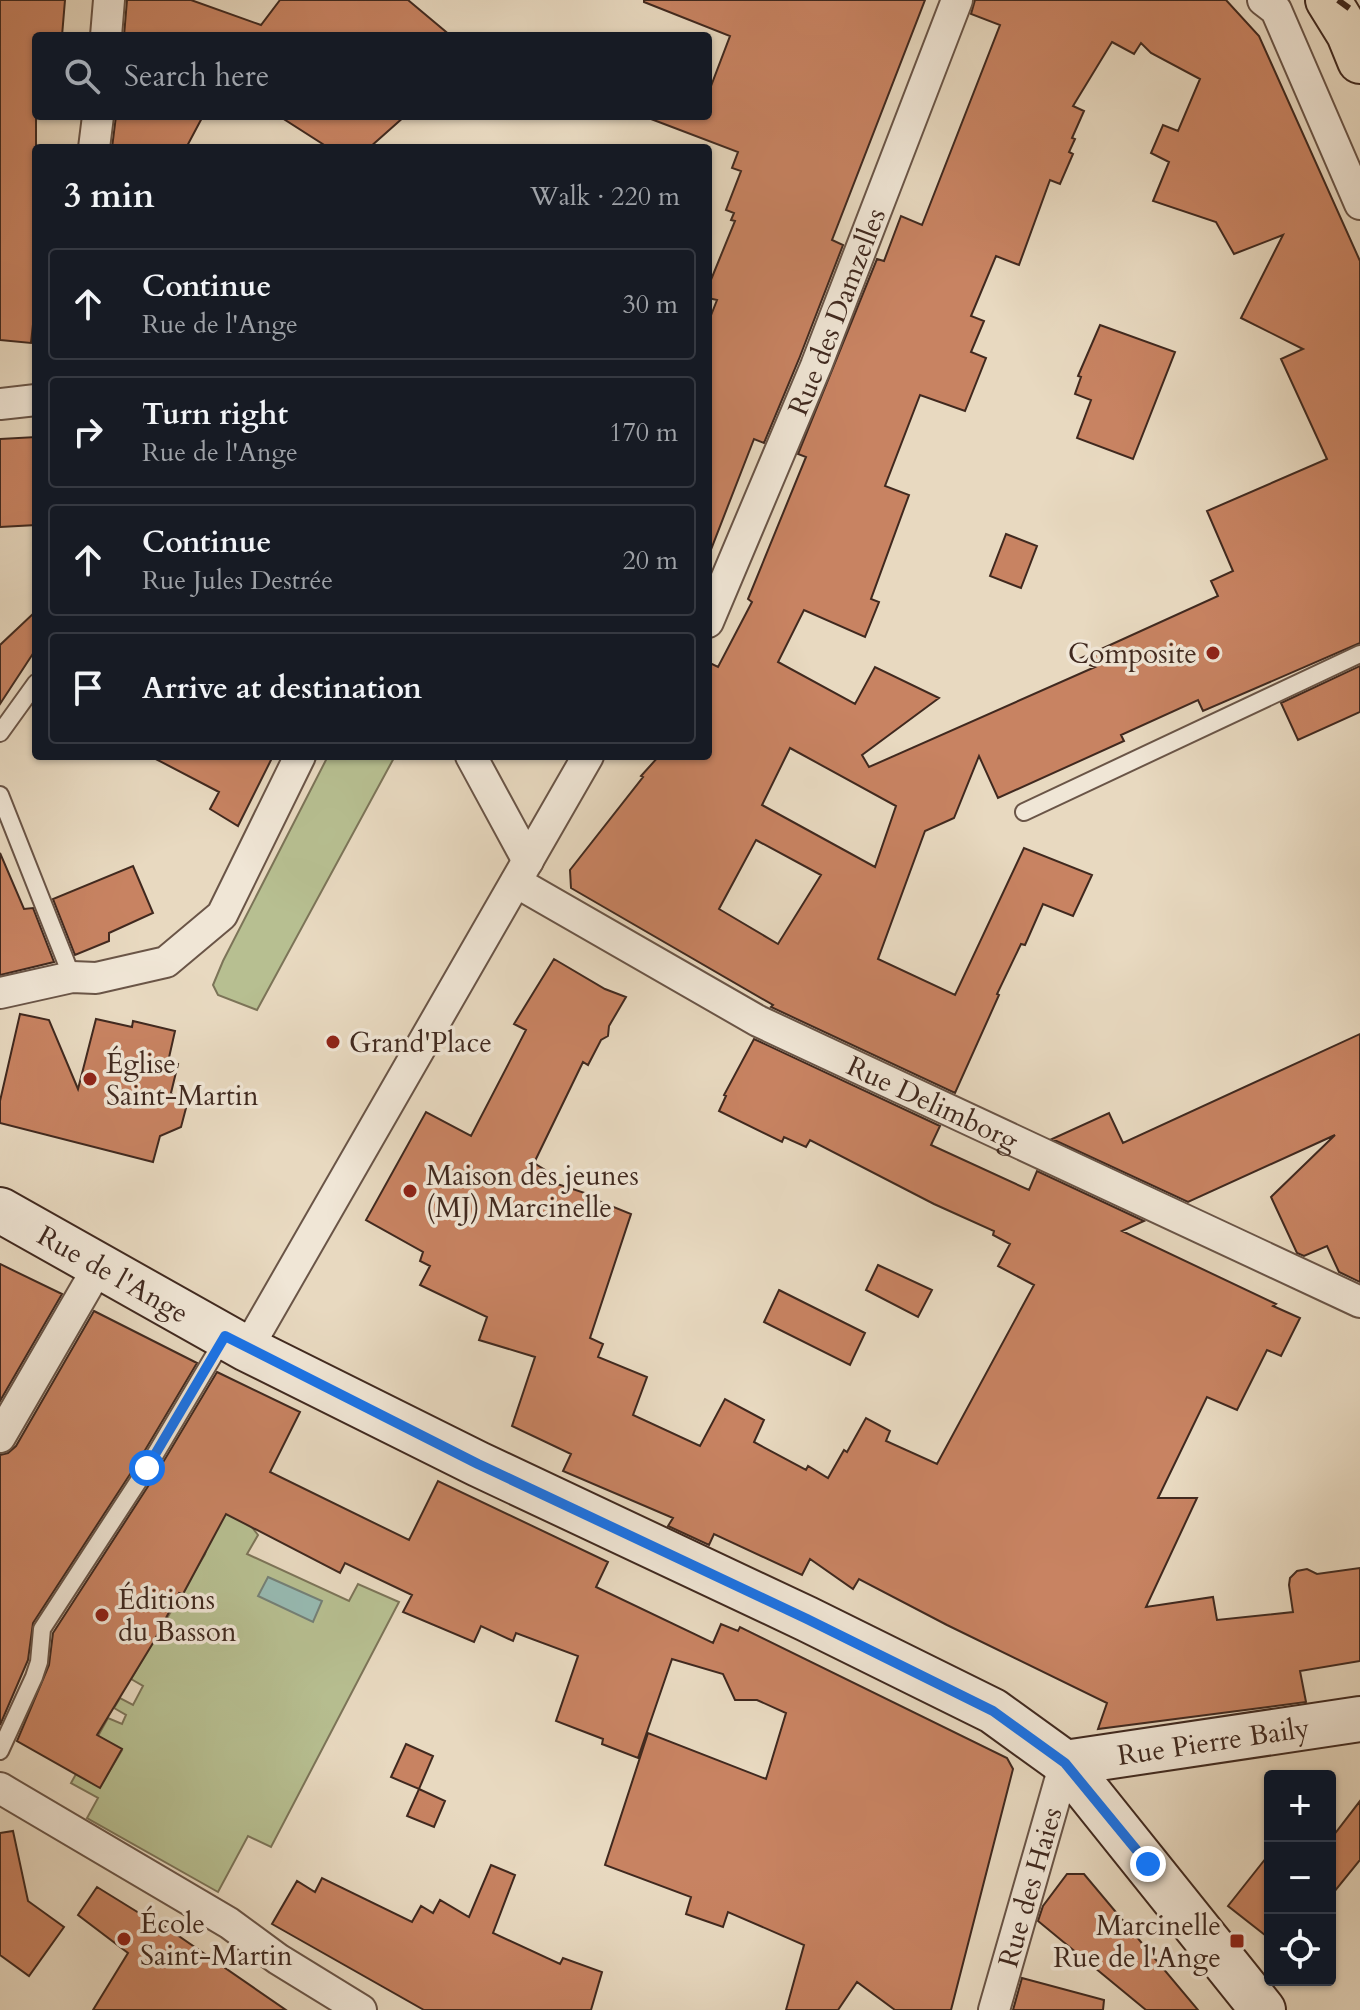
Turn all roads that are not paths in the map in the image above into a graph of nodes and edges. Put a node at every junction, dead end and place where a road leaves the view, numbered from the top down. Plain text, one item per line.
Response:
1 (109, 0) edge
2 (957, 0) edge
3 (1263, 0) edge
4 (1328, 0) edge
5 (106, 32) edge
6 (1360, 61) edge
7 (98, 120) edge
8 (94, 144) edge
9 (1360, 204) edge
10 (32, 400) edge
11 (0, 404) edge
12 (712, 613) edge
13 (1360, 654) edge
14 (32, 689) edge
15 (0, 733) edge
16 (298, 760) edge
17 (473, 760) edge
18 (586, 760) edge
19 (0, 795) edge
20 (1024, 812) dead end
21 (522, 872) junction
22 (72, 977) junction
23 (0, 993) edge
24 (0, 1210) edge
25 (99, 1266) junction
26 (1360, 1302) edge
27 (236, 1343) junction
28 (0, 1437) edge
29 (1360, 1719) edge
30 (0, 1751) edge
31 (1065, 1763) junction
32 (6, 1801) edge
33 (361, 2010) edge
34 (994, 2010) edge
35 (1263, 2010) edge

1 - 5 street
2 - 12 street, Rue des Damzelles
3 - 9 street
4 - 6 main road
7 - 8 street
10 - 11 street
13 - 20 lane
14 - 15 lane
16 - 22 street
17 - 21 street
18 - 21 street
19 - 22 lane
21 - 26 street, Rue Delimborg
21 - 27 street
22 - 23 street
24 - 25 main road, Rue de l'Ange
25 - 27 main road, Rue de l'Ange
25 - 28 street
27 - 30 lane
27 - 31 main road, Rue de l'Ange
29 - 31 main road, Rue Pierre Baily
31 - 34 street, Rue des Haies
31 - 35 main road, Rue de l'Ange
32 - 33 street

